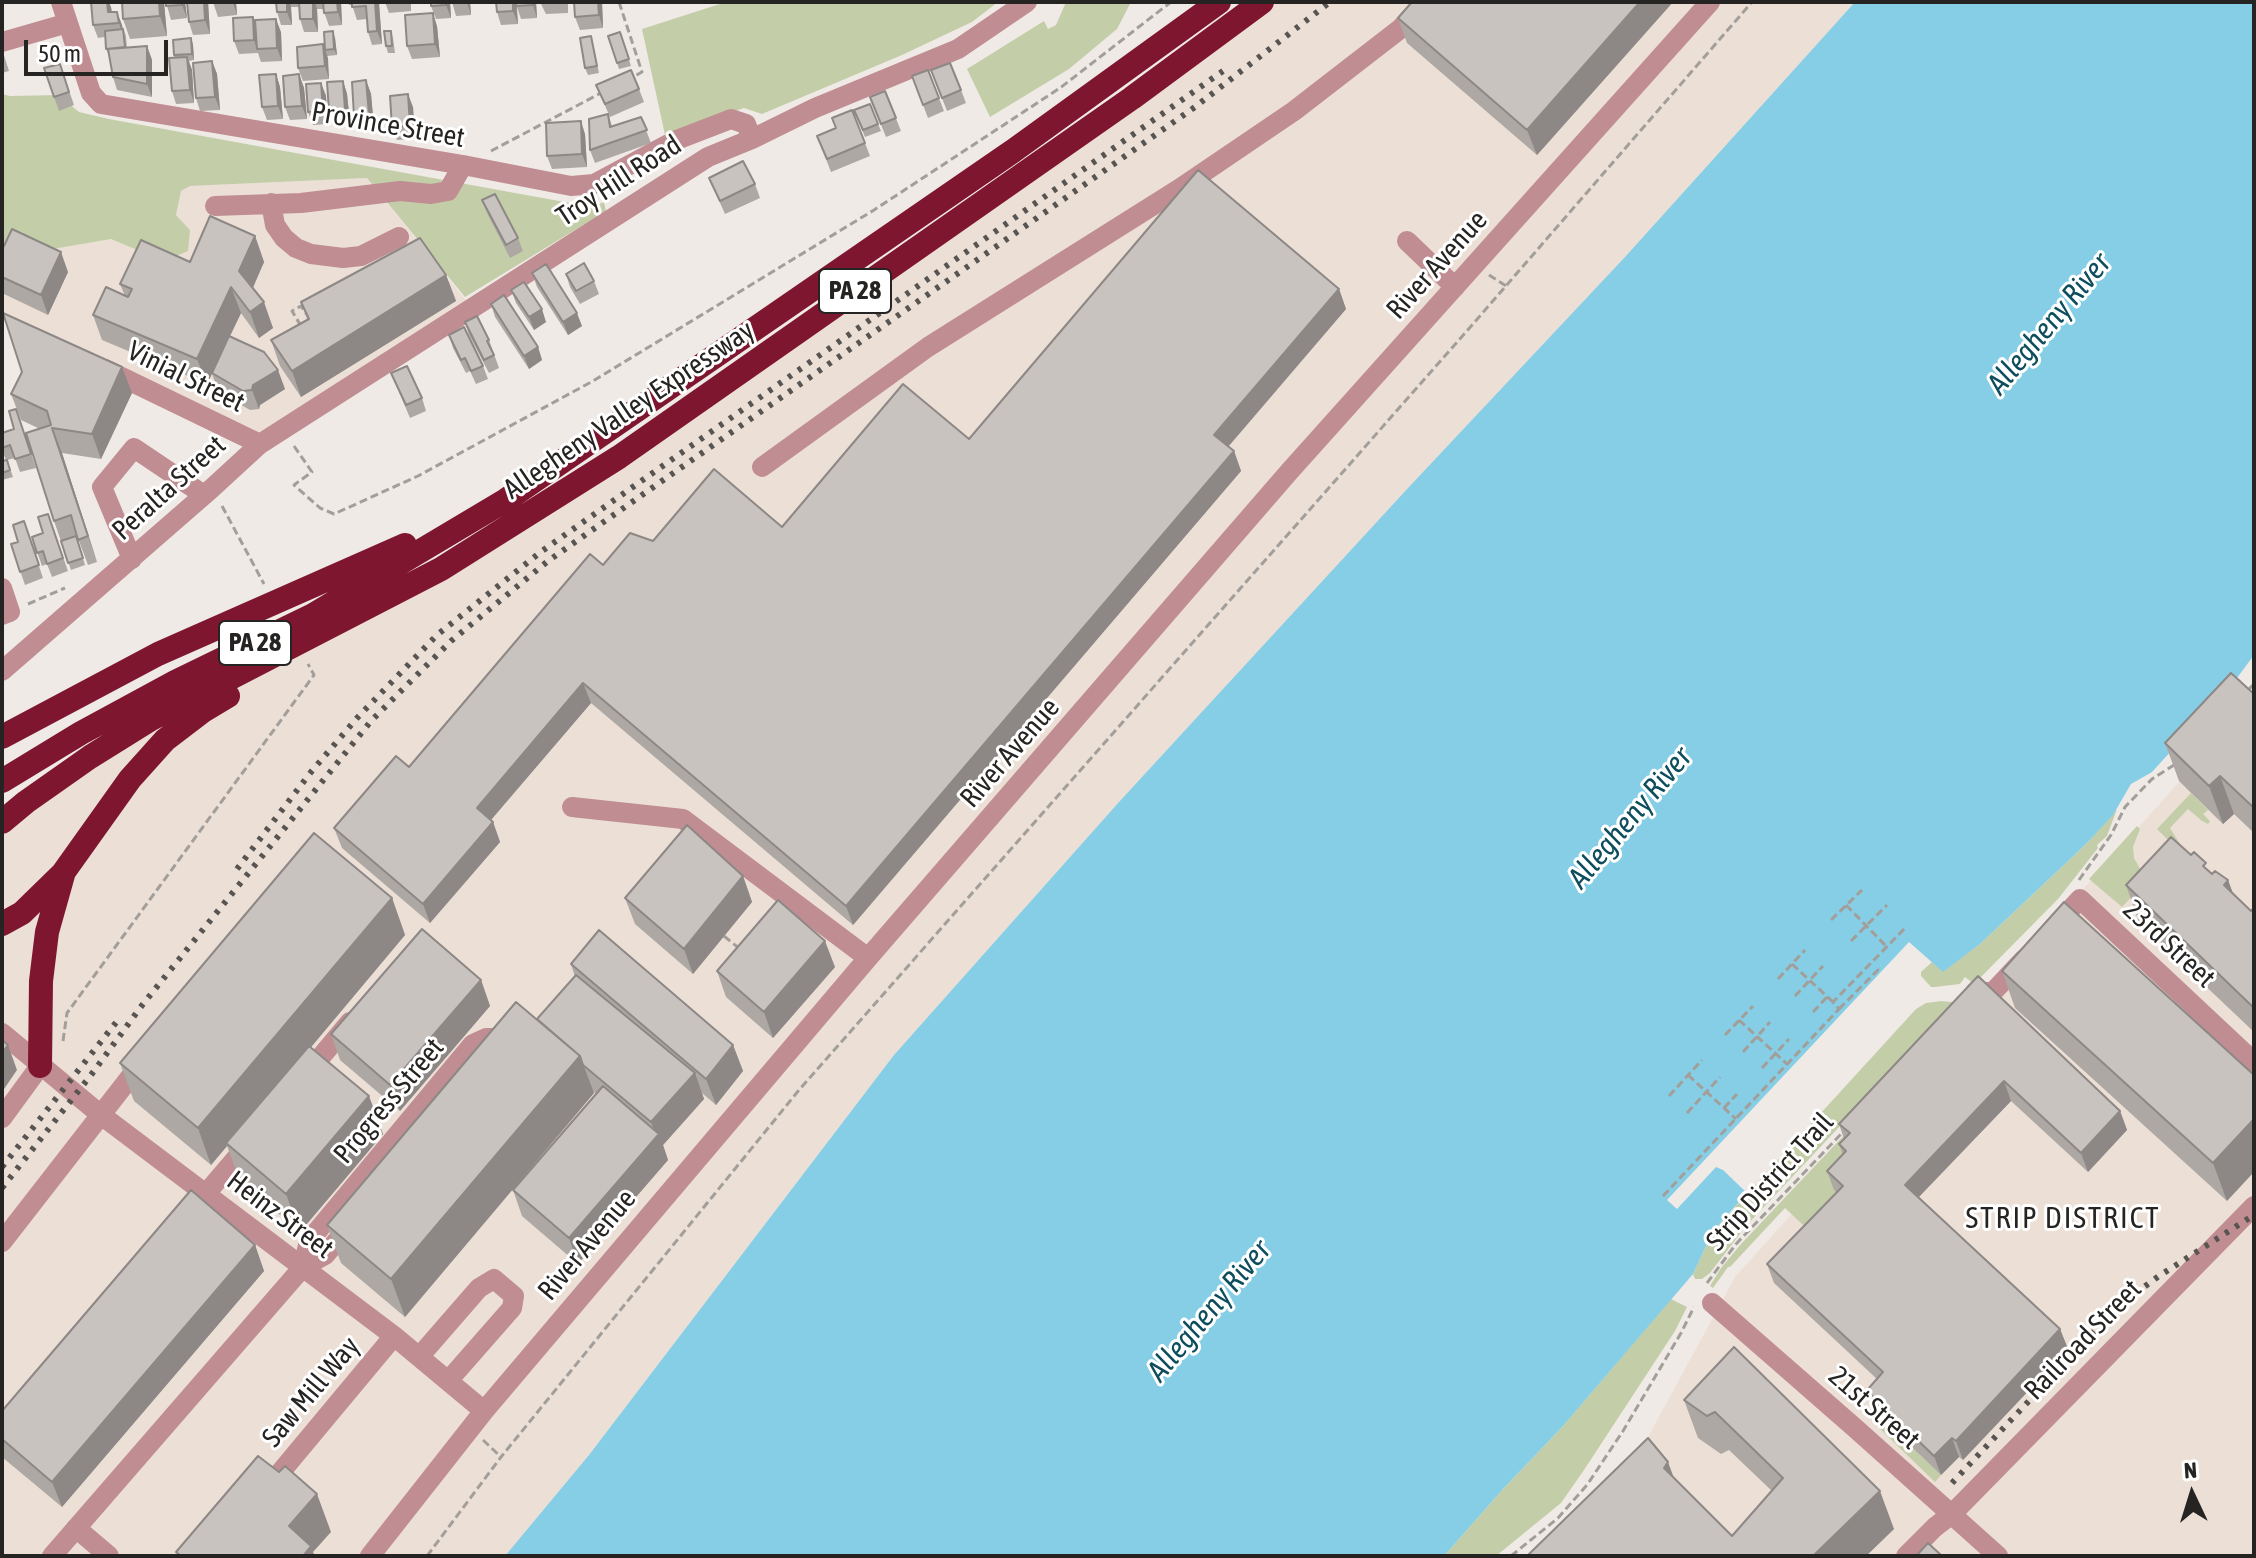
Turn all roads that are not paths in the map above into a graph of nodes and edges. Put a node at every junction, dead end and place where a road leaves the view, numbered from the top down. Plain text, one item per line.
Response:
1 (61, 2) edge
2 (1027, 2) edge
3 (1219, 2) edge
4 (1262, 2) edge
5 (1425, 2) edge
6 (1710, 2) edge
7 (68, 23) junction
8 (2, 42) edge
9 (752, 139) junction
10 (463, 165) junction
11 (271, 203) junction
12 (215, 206) dead end
13 (399, 237) dead end
14 (1407, 241) dead end
15 (1455, 287) junction
16 (88, 361) edge
17 (267, 439) junction
18 (762, 467) dead end
19 (208, 492) junction
20 (506, 500) junction
21 (132, 559) junction
22 (2, 588) edge
23 (6, 613) edge
24 (347, 619) junction
25 (2, 671) edge
26 (2, 737) edge
27 (2, 781) edge
28 (572, 807) dead end
29 (2, 822) edge
30 (63, 873) junction
31 (2, 924) edge
32 (868, 958) junction
33 (1975, 992) edge
34 (366, 1003) edge
35 (2, 1033) edge
36 (156, 1043) edge
37 (2254, 1062) edge
38 (40, 1066) junction
39 (483, 1069) edge
40 (296, 1087) edge
41 (101, 1115) junction
42 (2, 1118) edge
43 (266, 1123) edge
44 (205, 1194) junction
45 (2254, 1206) edge
46 (364, 1209) edge
47 (185, 1218) edge
48 (2, 1242) edge
49 (303, 1267) junction
50 (1706, 1294) road end
51 (394, 1336) junction
52 (419, 1357) junction
53 (448, 1381) junction
54 (484, 1411) junction
55 (258, 1499) edge
56 (1952, 1514) junction
57 (76, 1528) junction
58 (52, 1556) edge
59 (109, 1556) edge
60 (370, 1556) edge
61 (1906, 1556) edge
62 (1998, 1556) edge

1 - 7 street, Province Street
2 - 9 street, Troy Hill Road
3 - 20 highway, Allegheny Valley Expressway / PA 28
4 - 24 highway, Allegheny Valley Expressway / PA 28
5 - 18 street
6 - 15 street, River Avenue
7 - 8 street
7 - 10 street, Province Street
9 - 10 street, Province Street
9 - 17 street, Troy Hill Road
10 - 11 street
11 - 12 street
11 - 13 street
14 - 15 street
15 - 32 street, River Avenue
16 - 17 street, Vinial Street
17 - 19 street, Peralta Street
19 - 21 street, Peralta Street
19 - 21 street
20 - 26 highway
20 - 27 highway, Allegheny Valley Expressway / PA 28
21 - 25 street, Peralta Street
22 - 23 street
24 - 29 highway, Allegheny Valley Expressway / PA 28
24 - 30 highway
28 - 32 street
30 - 31 highway
30 - 38 highway
32 - 54 street, River Avenue
33 - 37 street, 23rd Street
34 - 40 street
35 - 38 street, Heinz Street
36 - 41 street
38 - 41 street, Heinz Street
38 - 42 street
39 - 49 street, Progress Street
41 - 44 street, Heinz Street
41 - 48 street
43 - 44 street
44 - 47 street
44 - 49 street, Heinz Street
45 - 56 street, Railroad Street
46 - 49 street, Progress Street
49 - 51 street, Heinz Street
49 - 57 street, Progress Street
50 - 56 street, 21st Street
51 - 52 street, Heinz Street
51 - 55 street, Saw Mill Way
52 - 53 street, Heinz Street
52 - 53 street
53 - 54 street, Heinz Street
54 - 60 street, River Avenue
56 - 61 street, Railroad Street
56 - 62 street, 21st Street
57 - 58 street, Progress Street
57 - 59 street

